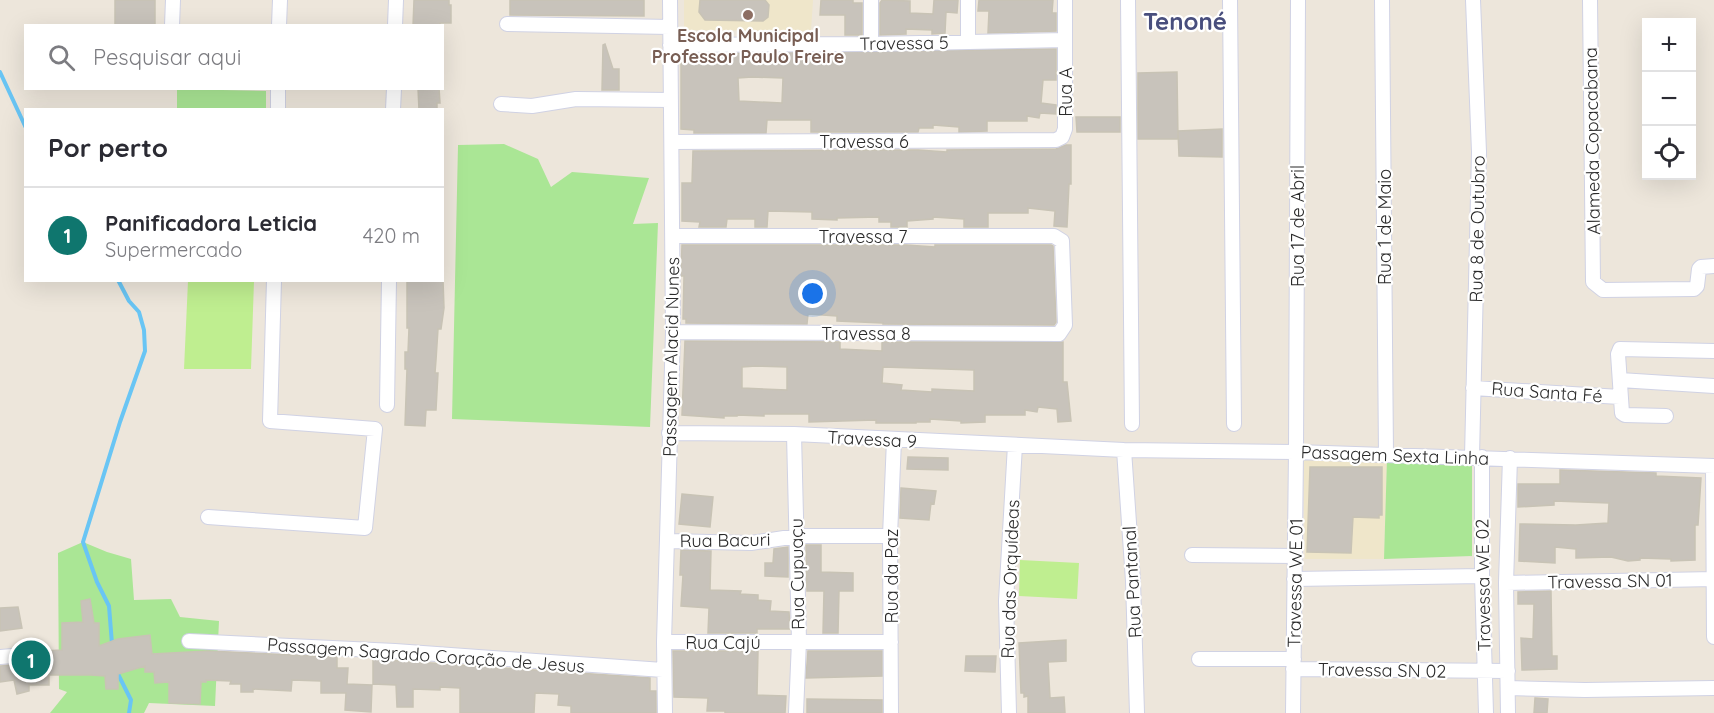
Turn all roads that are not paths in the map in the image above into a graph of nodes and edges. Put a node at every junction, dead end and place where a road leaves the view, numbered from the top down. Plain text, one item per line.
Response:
1 (173, 0) edge
2 (280, 0) edge
3 (396, 0) edge
4 (670, 0) edge
5 (871, 0) edge
6 (968, 0) edge
7 (1065, 0) edge
8 (1128, 0) edge
9 (1230, 0) edge
10 (1298, 0) edge
11 (1382, 0) edge
12 (1473, 0) edge
13 (1590, 0) edge
14 (172, 24) edge
15 (279, 24) edge
16 (395, 24) edge
17 (507, 24) dead end
18 (670, 27) junction
19 (1065, 40) junction
20 (968, 42) junction
21 (871, 44) junction
22 (670, 45) junction
23 (278, 90) edge
24 (394, 90) edge
25 (671, 100) junction
26 (501, 104) dead end
27 (278, 108) edge
28 (393, 108) edge
29 (1056, 140) joint
30 (672, 141) junction
31 (673, 236) junction
32 (1714, 266) edge
33 (274, 282) edge
34 (389, 282) edge
35 (673, 332) junction
36 (1059, 334) joint
37 (1714, 351) edge
38 (1620, 380) junction
39 (1714, 386) edge
40 (1473, 388) junction
41 (1620, 397) junction
42 (387, 405) dead end
43 (1666, 416) dead end
44 (1132, 424) dead end
45 (1234, 424) dead end
46 (669, 433) junction
47 (794, 434) junction
48 (894, 440) junction
49 (1016, 445) junction
50 (1075, 448) joint
51 (1124, 450) junction
52 (1296, 452) junction
53 (1386, 455) junction
54 (1477, 457) junction
55 (1510, 458) junction
56 (1714, 466) edge
57 (208, 517) dead end
58 (797, 536) junction
59 (890, 536) junction
60 (668, 541) junction
61 (1192, 555) dead end
62 (1295, 556) junction
63 (1482, 576) junction
64 (1294, 579) junction
65 (1714, 579) edge
66 (1506, 583) junction
67 (1714, 636) edge
68 (189, 641) dead end
69 (799, 641) junction
70 (664, 642) junction
71 (891, 642) junction
72 (36, 654) dead end
73 (0, 657) edge
74 (1199, 659) dead end
75 (1294, 664) junction
76 (663, 670) junction
77 (1485, 671) junction
78 (1508, 671) junction
79 (1508, 688) junction
80 (1714, 688) edge
81 (665, 713) edge
82 (796, 713) edge
83 (891, 713) edge
84 (1009, 713) edge
85 (1137, 713) edge
86 (1293, 713) edge
87 (1486, 713) edge
88 (1508, 713) edge

1 - 14 street
2 - 15 street
3 - 16 street
4 - 18 street, Passagem Alacid Nunes
5 - 21 street
6 - 20 street
7 - 19 street, Rua A
8 - 44 street
9 - 45 street
10 - 52 street, Rua 17 de Abril
11 - 53 street, Rua 1 de Maio
12 - 40 street, Rua 8 de Outubro
13 - 32 street, Alameda Copacabana
17 - 18 street
18 - 22 street, Passagem Alacid Nunes
19 - 20 street, Travessa 5
19 - 29 street, Rua A
20 - 21 street, Travessa 5
21 - 22 street, Travessa 5
22 - 25 street, Passagem Alacid Nunes
23 - 27 street
24 - 28 street
25 - 26 street
25 - 30 street, Passagem Alacid Nunes
29 - 30 street, Travessa 6
30 - 31 street, Passagem Alacid Nunes
31 - 35 street, Passagem Alacid Nunes
31 - 36 street, Travessa 7
33 - 57 street
34 - 42 street
35 - 36 street, Travessa 8
35 - 46 street, Passagem Alacid Nunes
37 - 38 street
38 - 39 street
38 - 41 street
40 - 41 street, Rua Santa Fé
40 - 54 street, Rua 8 de Outubro
41 - 43 street
46 - 47 street, Travessa 9
46 - 60 street, Passagem Alacid Nunes
47 - 48 street, Travessa 9
47 - 58 street, Rua Cupuaçu
48 - 49 street, Travessa 9
48 - 59 street, Rua da Paz
49 - 50 street, Travessa 9
49 - 84 street, Rua das Orquídeas
50 - 51 street, Passagem Sexta Linha
51 - 52 street, Passagem Sexta Linha
51 - 85 street, Rua Pantanal
52 - 53 street, Passagem Sexta Linha
52 - 62 street, Travessa WE 01
53 - 54 street, Passagem Sexta Linha
54 - 55 street, Passagem Sexta Linha
54 - 63 street, Travessa WE 02
55 - 56 street, Passagem Sexta Linha
55 - 66 street, Travessa WE 02
56 - 65 street
58 - 59 street, Rua Bacuri
58 - 60 street, Rua Bacuri
58 - 69 street, Rua Cupuaçu
59 - 71 street, Rua da Paz
60 - 70 street, Passagem Alacid Nunes
61 - 62 street
62 - 64 street, Travessa WE 01
63 - 64 street
63 - 77 street, Travessa WE 02
64 - 75 street, Travessa WE 01
65 - 66 street, Travessa SN 01
65 - 67 street
66 - 78 street, Travessa WE 02
68 - 76 street, Passagem Sagrado Coração de Jesus
69 - 70 street, Rua Cajú
69 - 71 street, Rua Cajú
69 - 82 street, Rua Cupuaçu
70 - 76 street, Passagem Alacid Nunes
71 - 83 street, Rua da Paz
72 - 73 street
74 - 75 street, Travessa SN 02
75 - 77 street, Travessa SN 02
75 - 86 street, Travessa WE 01
76 - 81 street, Passagem Alacid Nunes
77 - 78 street, Travessa SN 02
77 - 87 street, Travessa WE 02
78 - 79 street, Travessa WE 02
79 - 80 street
79 - 88 street, Travessa WE 02

